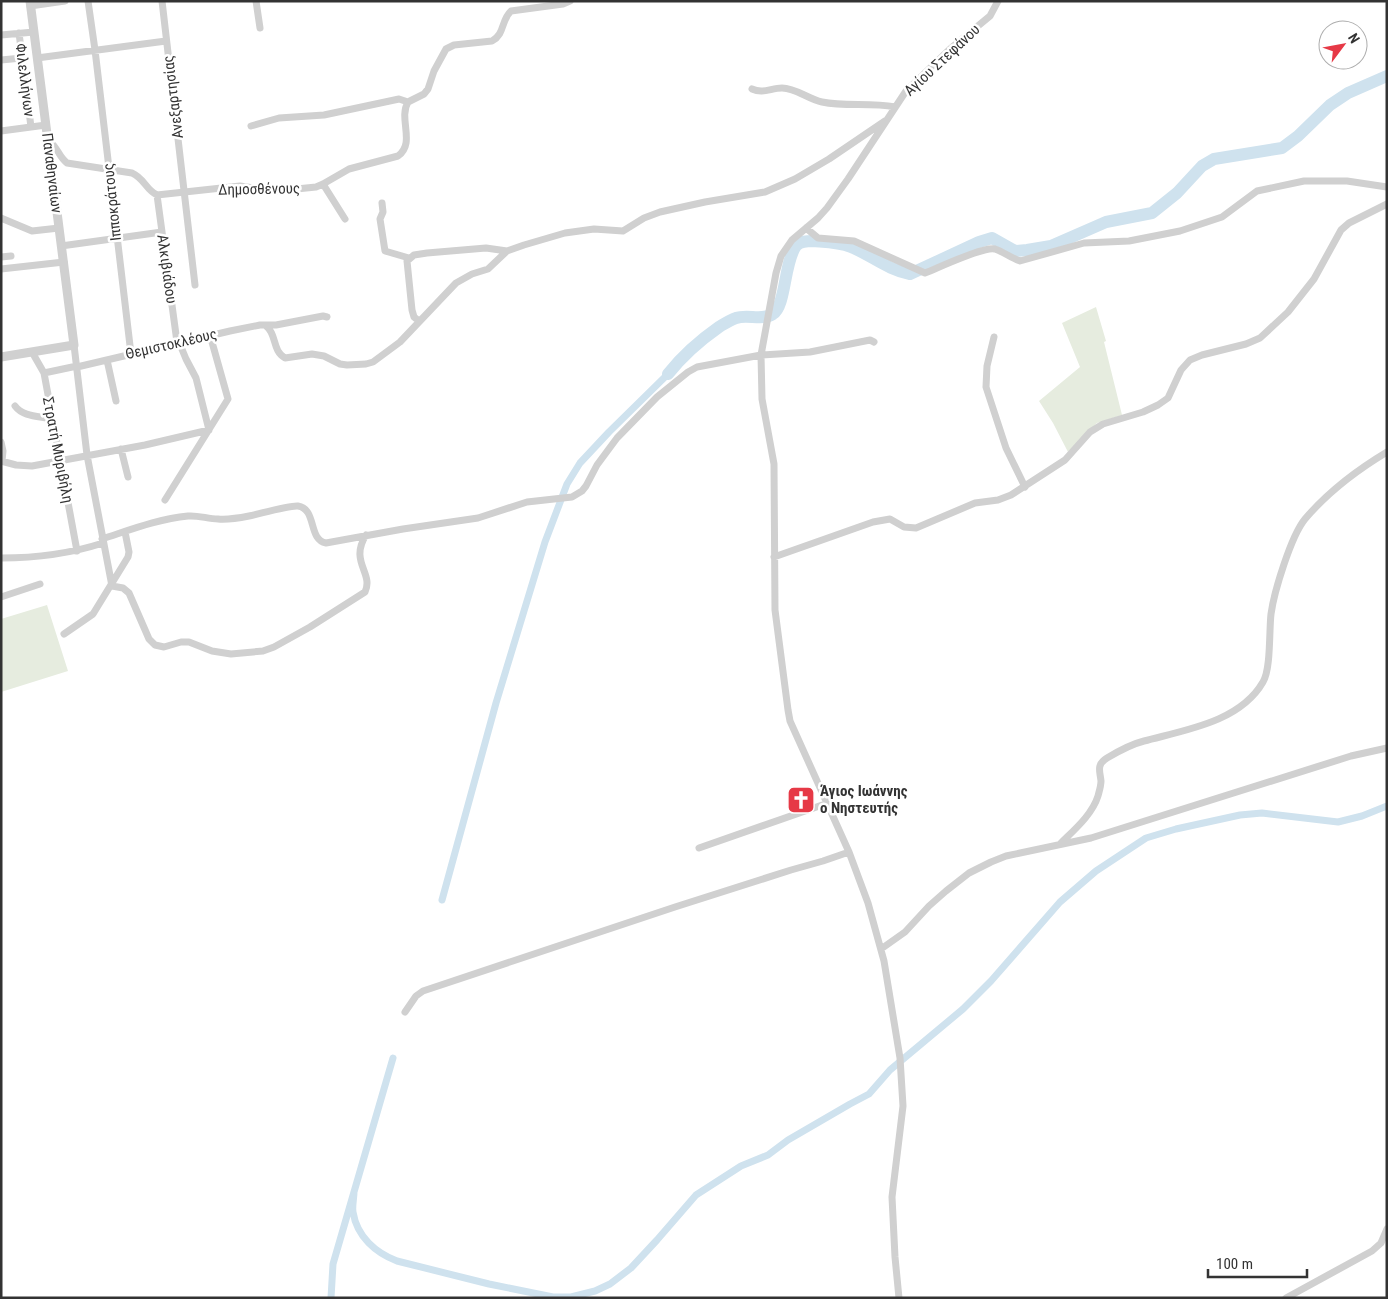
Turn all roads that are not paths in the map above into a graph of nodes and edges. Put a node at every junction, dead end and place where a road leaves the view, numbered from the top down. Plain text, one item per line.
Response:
1 (65, 1) edge
2 (88, 1) edge
3 (162, 1) edge
4 (256, 1) edge
5 (570, 1) edge
6 (998, 1) edge
7 (30, 4) edge
8 (260, 28) dead end
9 (34, 32) junction
10 (19, 33) junction
11 (1, 35) edge
12 (166, 41) junction
13 (95, 50) junction
14 (22, 58) junction
15 (37, 58) junction
16 (1, 60) edge
17 (752, 89) dead end
18 (408, 102) junction
19 (894, 106) junction
20 (887, 119) junction
21 (46, 125) junction
22 (251, 126) dead end
23 (31, 127) junction
24 (1, 131) edge
25 (48, 140) junction
26 (108, 169) junction
27 (324, 184) junction
28 (1387, 188) edge
29 (184, 193) junction
30 (157, 195) junction
31 (382, 203) dead end
32 (1387, 204) edge
33 (1, 218) edge
34 (345, 219) dead end
35 (59, 228) junction
36 (806, 228) junction
37 (162, 232) junction
38 (116, 238) junction
39 (61, 246) junction
40 (507, 251) junction
41 (11, 256) dead end
42 (1, 257) edge
43 (409, 258) junction
44 (64, 262) junction
45 (1, 269) edge
46 (195, 285) dead end
47 (327, 317) dead end
48 (418, 321) junction
49 (266, 326) junction
50 (210, 335) junction
51 (994, 337) dead end
52 (178, 342) junction
53 (874, 342) dead end
54 (74, 346) junction
55 (32, 352) junction
56 (131, 354) junction
57 (761, 355) junction
58 (1, 357) edge
59 (107, 360) junction
60 (77, 366) junction
61 (44, 374) junction
62 (116, 401) dead end
63 (15, 406) dead end
64 (52, 419) junction
65 (209, 430) junction
66 (1, 442) edge
67 (121, 449) junction
68 (1387, 452) edge
69 (87, 455) junction
70 (2, 461) edge
71 (60, 461) junction
72 (128, 477) dead end
73 (1025, 487) junction
74 (164, 500) dead end
75 (125, 532) junction
76 (366, 535) junction
77 (102, 541) junction
78 (77, 551) junction
79 (1, 558) edge
80 (774, 558) junction
81 (40, 584) dead end
82 (112, 586) junction
83 (1, 597) edge
84 (64, 634) dead end
85 (1387, 748) edge
86 (828, 803) junction
87 (1061, 844) junction
88 (699, 848) dead end
89 (848, 852) junction
90 (881, 949) junction
91 (405, 1012) dead end
92 (1387, 1229) edge
93 (899, 1298) edge
94 (1286, 1298) edge

1 - 7 street
2 - 13 street, Ιπποκράτους
3 - 12 street, Ανεξαρτησίας
4 - 8 street
5 - 18 street
6 - 19 street, Αγίου Στεφάνου
7 - 9 street, Παναθηναίων
9 - 10 street
9 - 15 street, Παναθηναίων
10 - 11 street
10 - 14 street, Φιλελλήνων
12 - 13 street
12 - 29 street, Ανεξαρτησίας
13 - 15 street
13 - 26 street, Ιπποκράτους
14 - 16 street
14 - 23 street, Φιλελλήνων
15 - 21 street, Παναθηναίων
17 - 19 street
18 - 22 street
18 - 27 street, Δημοσθένους
19 - 20 street, Αγίου Στεφάνου
20 - 36 street, Αγίου Στεφάνου
20 - 40 street
21 - 23 street
21 - 25 street, Παναθηναίων
23 - 24 street
25 - 26 street
25 - 35 street, Παναθηναίων
26 - 30 street
26 - 38 street, Ιπποκράτους
27 - 29 street, Δημοσθένους
27 - 34 street
28 - 36 street
29 - 30 street, Δημοσθένους
29 - 46 street, Ανεξαρτησίας
30 - 37 street, Αλκιβιάδου
31 - 43 street
32 - 73 street
33 - 35 street
35 - 39 street, Παναθηναίων
36 - 57 street, Αγίου Στεφάνου
37 - 38 street
37 - 52 street, Αλκιβιάδου
38 - 39 street
38 - 56 street, Ιπποκράτους
39 - 44 street, Παναθηναίων
40 - 43 street
40 - 48 street
41 - 42 street
43 - 48 street
44 - 45 street
44 - 54 street, Παναθηναίων
47 - 49 street, Θεμιστοκλέους
48 - 49 street
49 - 50 street, Θεμιστοκλέους
50 - 52 street, Θεμιστοκλέους
50 - 65 street
51 - 73 street
52 - 56 street, Θεμιστοκλέους
52 - 65 street, Αλκιβιάδου
53 - 57 street
54 - 55 street
54 - 60 street
55 - 58 street
55 - 61 street, Στρατή Μυριβήλη
56 - 59 street, Θεμιστοκλέους
57 - 76 street
57 - 80 street, Αγίου Στεφάνου
59 - 60 street, Θεμιστοκλέους
59 - 62 street
60 - 61 street, Θεμιστοκλέους
60 - 69 street
61 - 64 street, Στρατή Μυριβήλη
63 - 64 street
64 - 71 street, Στρατή Μυριβήλη
65 - 67 street
65 - 74 street
66 - 70 street
67 - 69 street
67 - 72 street
68 - 87 street
69 - 71 street
69 - 77 street
70 - 71 street
71 - 78 street, Στρατή Μυριβήλη
73 - 80 street
75 - 76 street
75 - 77 street
75 - 82 street
76 - 82 street
77 - 78 street
77 - 82 street
78 - 79 street
80 - 86 street, Αγίου Στεφάνου
81 - 83 street
82 - 84 street
85 - 87 street
86 - 88 street
86 - 89 street, Αγίου Στεφάνου
87 - 90 street
89 - 90 street, Αγίου Στεφάνου
89 - 91 street
90 - 93 street, Αγίου Στεφάνου
92 - 94 street

